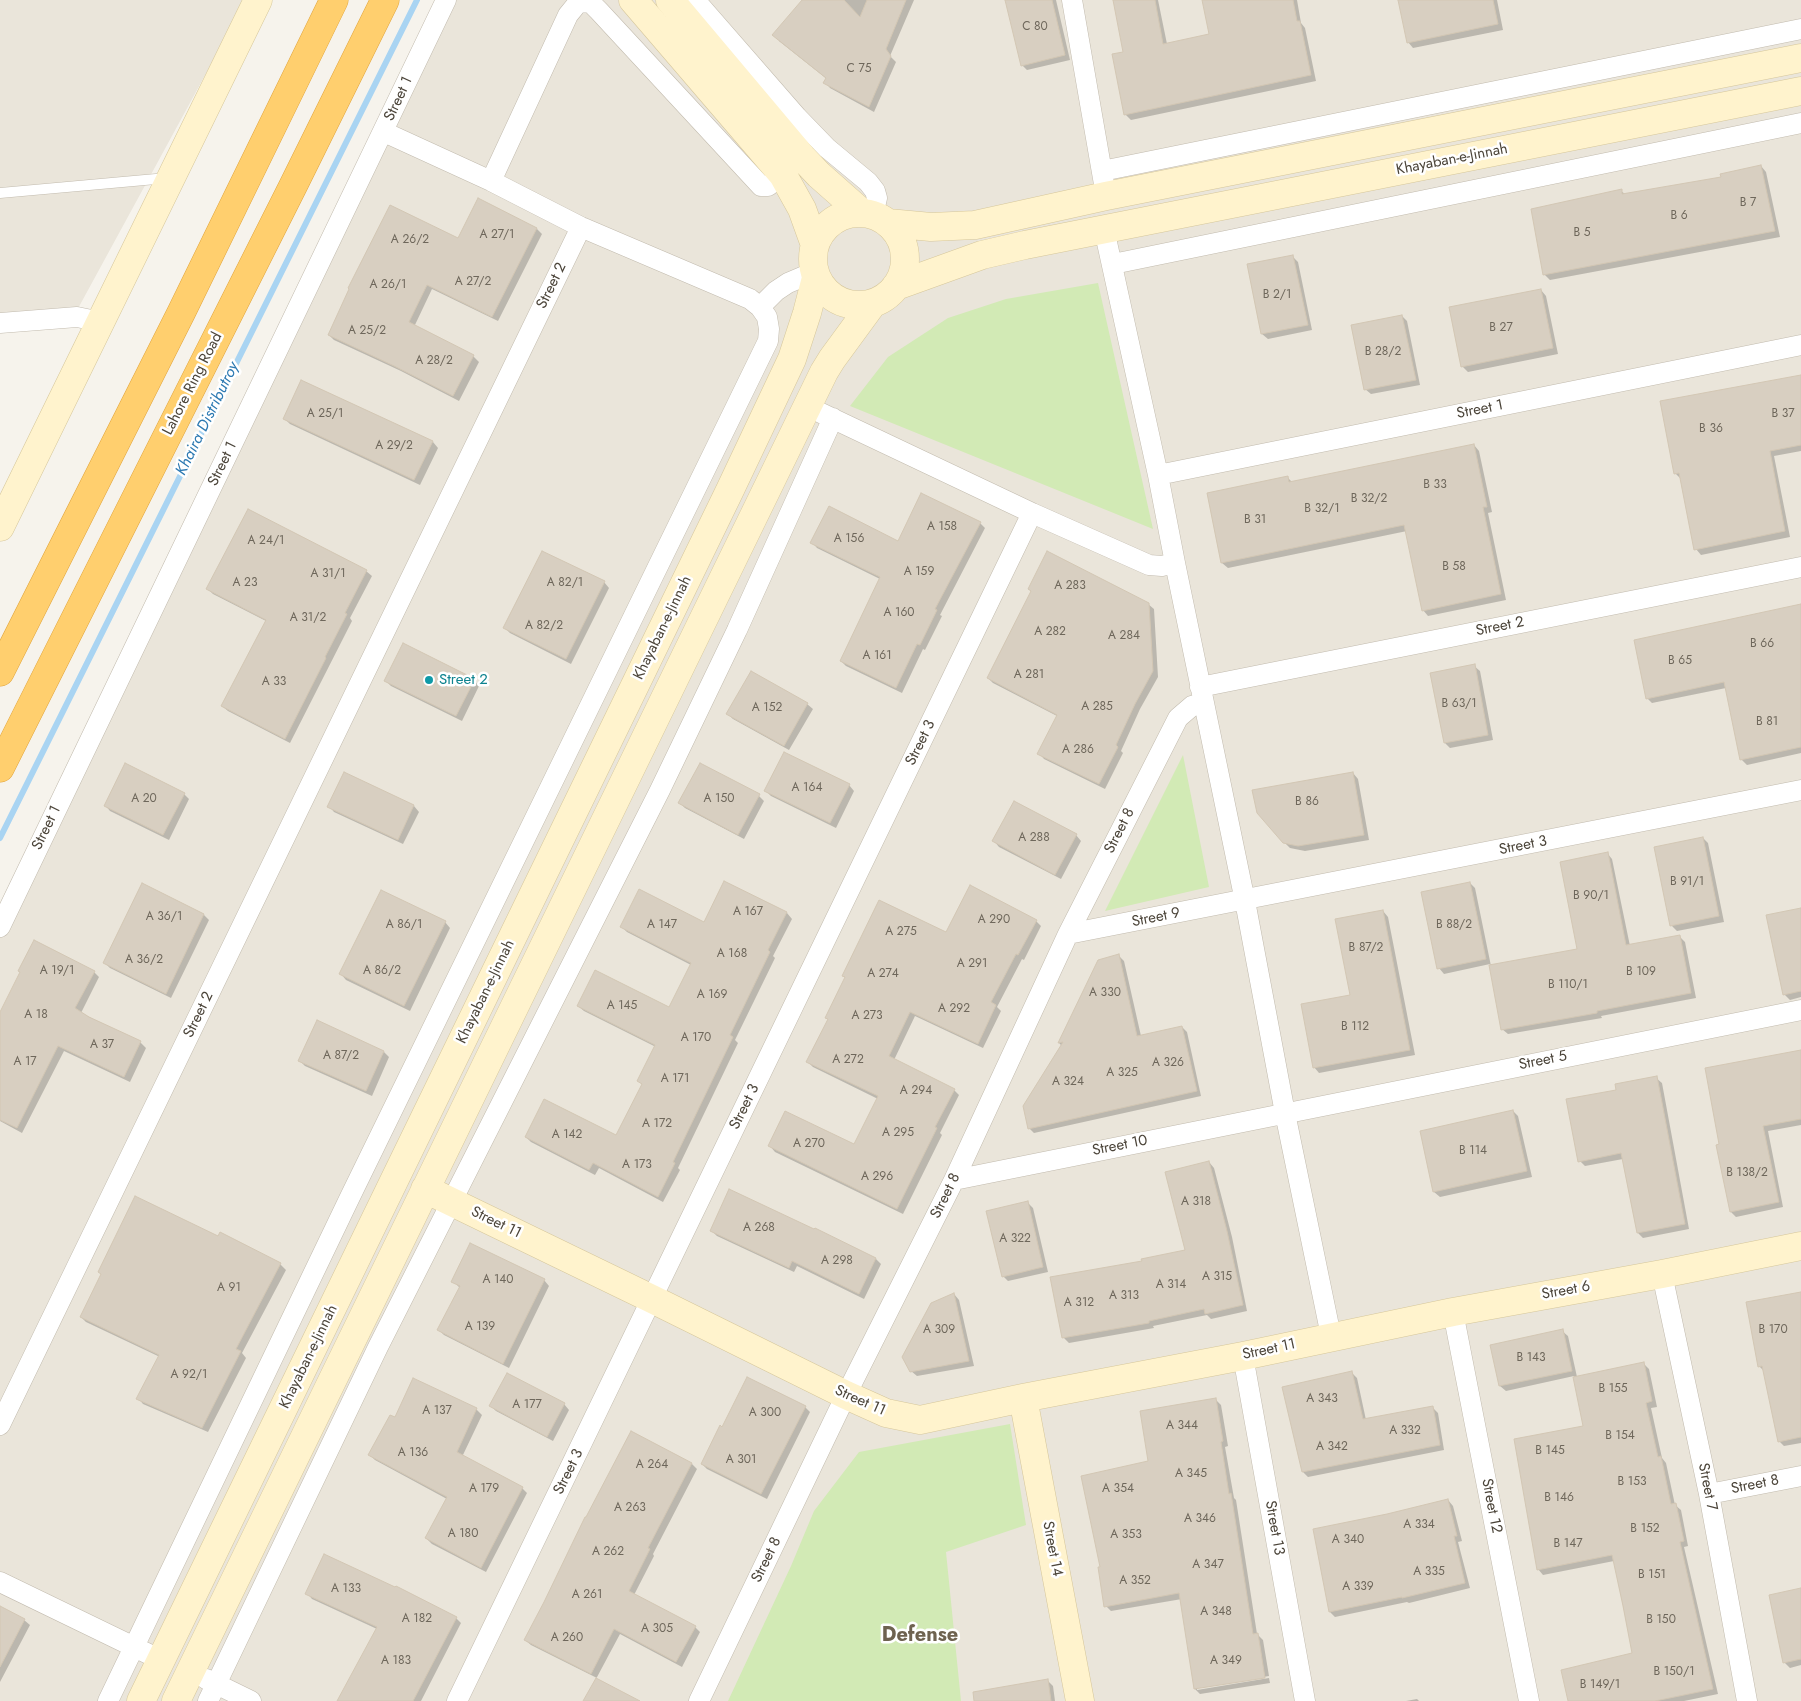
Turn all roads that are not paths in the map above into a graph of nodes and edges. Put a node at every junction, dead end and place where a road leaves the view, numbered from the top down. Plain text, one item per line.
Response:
1 (258, 0) edge
2 (334, 0) edge
3 (385, 0) edge
4 (446, 0) edge
5 (633, 0) edge
6 (670, 0) edge
7 (1072, 0) edge
8 (705, 4) edge
9 (1801, 29) edge
10 (1801, 58) edge
11 (1801, 91) edge
12 (1801, 124) edge
13 (384, 132) junction
14 (783, 175) junction
15 (171, 178) junction
16 (491, 181) junction
17 (1104, 183) junction
18 (0, 193) edge
19 (874, 217) junction
20 (581, 227) junction
21 (1104, 229) junction
22 (815, 245) junction
23 (1113, 264) junction
24 (815, 275) junction
25 (896, 286) junction
26 (873, 303) junction
27 (760, 306) junction
28 (101, 322) junction
29 (0, 323) edge
30 (1801, 344) edge
31 (807, 408) junction
32 (832, 418) junction
33 (1158, 474) junction
34 (1032, 513) junction
35 (0, 527) edge
36 (1175, 563) junction
37 (1801, 567) edge
38 (0, 672) edge
39 (1201, 695) junction
40 (0, 768) edge
41 (1801, 790) edge
42 (1245, 901) junction
43 (0, 927) edge
44 (1068, 934) junction
45 (1801, 1010) edge
46 (1285, 1113) junction
47 (954, 1180) junction
48 (425, 1189) junction
49 (452, 1202) junction
50 (1801, 1246) edge
51 (1662, 1274) junction
52 (652, 1299) junction
53 (1453, 1312) junction
54 (1331, 1336) junction
55 (1243, 1356) junction
56 (846, 1395) junction
57 (1024, 1398) junction
58 (0, 1426) edge
59 (1801, 1476) edge
60 (1709, 1494) junction
61 (0, 1582) edge
62 (134, 1648) junction
63 (161, 1660) junction
64 (190, 1671) junction
65 (212, 1693) edge
66 (108, 1701) edge
67 (141, 1701) edge
68 (176, 1701) edge
69 (251, 1701) edge
70 (458, 1701) edge
71 (699, 1701) edge
72 (1080, 1701) edge
73 (1305, 1701) edge
74 (1529, 1701) edge
75 (1748, 1701) edge

1 - 15 main road
2 - 38 highway
3 - 40 highway, Lahore Ring Road
4 - 13 street, Street 1
5 - 14 main road
6 - 19 main road
7 - 17 street
8 - 19 street
9 - 17 street
10 - 17 main road, Khayaban-e-Jinnah
11 - 21 main road, Khayaban-e-Jinnah
12 - 23 street
13 - 16 street
13 - 43 street, Street 1
14 - 16 street
14 - 22 main road
15 - 18 lane
15 - 28 main road
16 - 20 street
17 - 19 main road, Khayaban-e-Jinnah
19 - 22 main road
19 - 25 main road
20 - 27 street
20 - 58 street, Street 2
21 - 23 street
21 - 25 main road, Khayaban-e-Jinnah
22 - 24 main road
23 - 33 street
24 - 26 main road
24 - 27 street
24 - 63 main road, Khayaban-e-Jinnah
25 - 26 main road
26 - 31 main road, Khayaban-e-Jinnah
27 - 62 street
28 - 29 street
28 - 35 main road
30 - 33 street, Street 1
31 - 32 street
31 - 48 main road, Khayaban-e-Jinnah
32 - 34 street
32 - 49 street
33 - 36 street
34 - 36 street
34 - 52 street, Street 3
36 - 39 street
37 - 39 street, Street 2
39 - 42 street
39 - 44 street, Street 8
41 - 42 street, Street 3
42 - 44 street, Street 9
42 - 46 street
44 - 47 street, Street 8
45 - 46 street, Street 5
46 - 47 street, Street 10
46 - 54 street
47 - 56 street, Street 8
48 - 49 main road, Street 11
48 - 64 main road, Khayaban-e-Jinnah
49 - 52 main road, Street 11
49 - 65 street
50 - 51 main road, Street 6
51 - 53 main road, Street 6
51 - 60 street, Street 7
52 - 56 main road, Street 11
52 - 70 street, Street 3
53 - 54 main road, Street 6
53 - 74 street, Street 12
54 - 55 main road, Street 11
55 - 57 main road, Street 11
55 - 73 street, Street 13
56 - 57 main road, Street 11
56 - 71 street, Street 8
57 - 72 main road, Street 14
59 - 60 street, Street 8
60 - 75 street, Street 7
61 - 62 street
62 - 63 street
62 - 66 street
63 - 67 main road, Khayaban-e-Jinnah
64 - 65 street
64 - 68 main road, Khayaban-e-Jinnah
65 - 69 street

